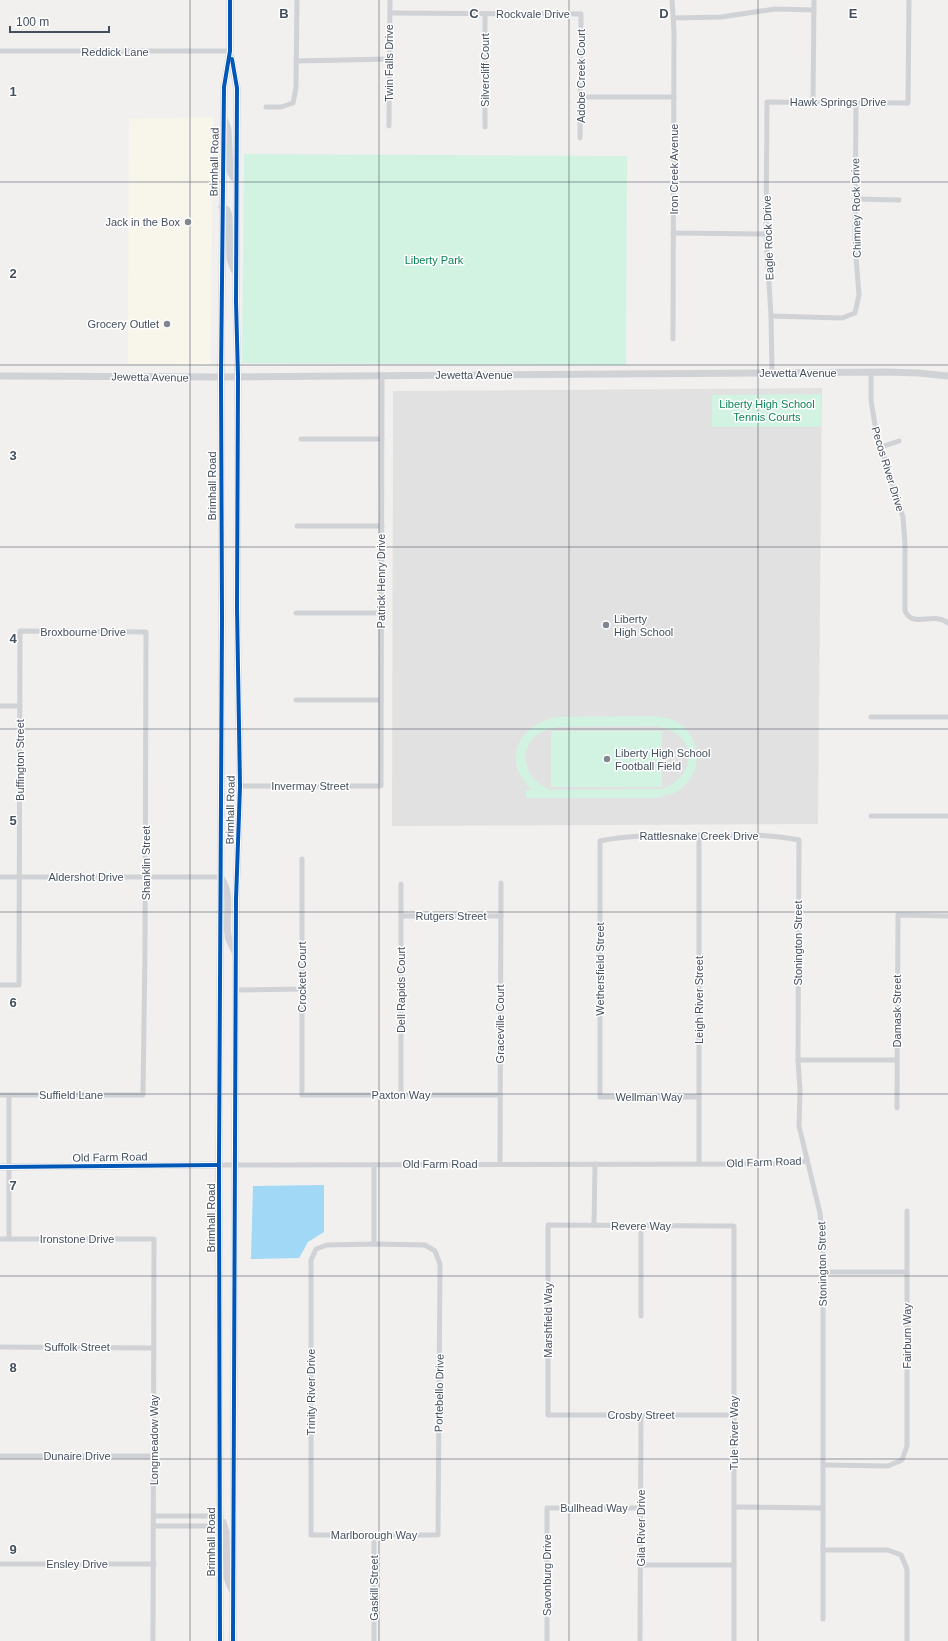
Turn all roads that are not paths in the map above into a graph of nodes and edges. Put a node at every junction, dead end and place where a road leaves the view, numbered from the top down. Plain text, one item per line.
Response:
1 (230, 0) edge
2 (296, 0) edge
3 (390, 0) edge
4 (672, 0) edge
5 (814, 0) edge
6 (909, 0) edge
7 (814, 10) junction
8 (390, 13) junction
9 (485, 14) junction
10 (581, 14) joint
11 (674, 18) junction
12 (0, 51) edge
13 (230, 51) junction
14 (389, 59) junction
15 (296, 61) junction
16 (580, 97) junction
17 (674, 97) junction
18 (767, 102) joint
19 (813, 102) junction
20 (856, 102) junction
21 (266, 107) dead end
22 (224, 119) junction
23 (389, 126) dead end
24 (485, 127) dead end
25 (580, 138) dead end
26 (236, 179) junction
27 (855, 199) junction
28 (899, 200) dead end
29 (222, 207) junction
30 (673, 233) junction
31 (766, 234) junction
32 (236, 274) junction
33 (772, 316) junction
34 (673, 339) dead end
35 (871, 372) junction
36 (772, 373) junction
37 (382, 375) junction
38 (0, 376) edge
39 (238, 376) junction
40 (948, 376) edge
41 (221, 377) junction
42 (301, 439) dead end
43 (382, 439) junction
44 (899, 441) dead end
45 (881, 447) junction
46 (297, 526) dead end
47 (382, 526) junction
48 (296, 613) dead end
49 (381, 613) junction
50 (947, 623) edge
51 (20, 631) joint
52 (146, 632) joint
53 (296, 700) dead end
54 (381, 700) junction
55 (0, 706) edge
56 (20, 706) junction
57 (871, 717) dead end
58 (948, 717) edge
59 (240, 786) junction
60 (381, 786) joint
61 (871, 816) dead end
62 (948, 816) edge
63 (699, 836) junction
64 (799, 840) joint
65 (600, 842) joint
66 (302, 859) dead end
67 (0, 877) edge
68 (19, 877) junction
69 (146, 877) junction
70 (221, 877) junction
71 (501, 883) dead end
72 (401, 884) dead end
73 (401, 916) junction
74 (501, 916) junction
75 (948, 916) edge
76 (236, 954) junction
77 (0, 985) edge
78 (302, 989) junction
79 (236, 990) junction
80 (798, 1060) junction
81 (897, 1060) junction
82 (0, 1095) edge
83 (9, 1095) junction
84 (142, 1095) joint
85 (302, 1095) joint
86 (401, 1095) junction
87 (500, 1095) junction
88 (600, 1097) joint
89 (699, 1097) junction
90 (897, 1108) dead end
91 (807, 1161) junction
92 (500, 1164) junction
93 (594, 1164) junction
94 (699, 1164) junction
95 (219, 1165) junction
96 (236, 1165) junction
97 (374, 1165) junction
98 (0, 1167) edge
99 (9, 1167) junction
100 (907, 1211) dead end
101 (548, 1225) joint
102 (594, 1226) junction
103 (641, 1226) junction
104 (734, 1226) joint
105 (0, 1239) edge
106 (9, 1239) junction
107 (154, 1239) joint
108 (374, 1244) junction
109 (823, 1272) junction
110 (907, 1272) junction
111 (641, 1316) dead end
112 (0, 1347) edge
113 (154, 1348) junction
114 (548, 1415) joint
115 (641, 1415) junction
116 (734, 1415) junction
117 (0, 1456) edge
118 (154, 1456) junction
119 (823, 1465) junction
120 (734, 1507) junction
121 (548, 1508) joint
122 (641, 1508) junction
123 (823, 1508) junction
124 (154, 1516) junction
125 (221, 1516) junction
126 (154, 1526) junction
127 (221, 1526) junction
128 (311, 1535) joint
129 (374, 1535) junction
130 (438, 1535) joint
131 (823, 1550) junction
132 (0, 1564) edge
133 (154, 1564) junction
134 (640, 1565) junction
135 (734, 1565) junction
136 (233, 1594) junction
137 (822, 1619) dead end
138 (153, 1641) edge
139 (220, 1641) edge
140 (233, 1641) edge
141 (374, 1641) edge
142 (547, 1641) edge
143 (640, 1641) edge
144 (734, 1641) edge
145 (906, 1641) edge

1 - 13 street, Brimhall Road
2 - 15 street
3 - 8 street, Twin Falls Drive
4 - 11 street, Iron Creek Avenue
5 - 7 street
6 - 20 street, Hawk Springs Drive
7 - 11 street
7 - 19 street
8 - 9 street, Rockvale Drive
8 - 14 street, Twin Falls Drive
9 - 10 street, Rockvale Drive
9 - 24 street, Silvercliff Court
10 - 16 street, Adobe Creek Court
11 - 17 street, Iron Creek Avenue
12 - 13 street, Reddick Lane
13 - 22 street, Brimhall Road
13 - 26 street, Brimhall Road
14 - 15 street
14 - 23 street, Twin Falls Drive
15 - 21 street
16 - 17 street
16 - 25 street, Adobe Creek Court
17 - 30 street, Iron Creek Avenue
18 - 19 street, Hawk Springs Drive
18 - 31 street, Eagle Rock Drive
19 - 20 street, Hawk Springs Drive
20 - 27 street, Chimney Rock Drive
22 - 26 street
22 - 29 street, Brimhall Road
26 - 32 street, Brimhall Road
27 - 28 street
27 - 33 street, Chimney Rock Drive
29 - 32 street
29 - 41 street, Brimhall Road
30 - 31 street
30 - 34 street, Iron Creek Avenue
31 - 33 street, Eagle Rock Drive
32 - 39 street, Brimhall Road
33 - 36 street, Eagle Rock Drive
35 - 36 street, Jewetta Avenue
35 - 40 street, Jewetta Avenue
35 - 45 street, Pecos River Drive
36 - 37 street, Jewetta Avenue
37 - 39 street, Jewetta Avenue
37 - 43 street, Patrick Henry Drive
38 - 41 street, Jewetta Avenue
39 - 41 street, Jewetta Avenue
39 - 59 street, Brimhall Road
41 - 70 street, Brimhall Road
42 - 43 street
43 - 47 street, Patrick Henry Drive
44 - 45 street
45 - 50 street, Pecos River Drive
46 - 47 street
47 - 49 street, Patrick Henry Drive
48 - 49 street
49 - 54 street, Patrick Henry Drive
51 - 52 street, Broxbourne Drive
51 - 56 street, Buffington Street
52 - 69 street, Shanklin Street
53 - 54 street
54 - 60 street, Patrick Henry Drive
55 - 56 street
56 - 68 street, Buffington Street
57 - 58 street
59 - 60 street, Invermay Street
59 - 76 street, Brimhall Road
61 - 62 street
63 - 64 street, Rattlesnake Creek Drive
63 - 65 street, Rattlesnake Creek Drive
63 - 89 street, Leigh River Street
64 - 80 street, Stonington Street
65 - 88 street, Wethersfield Street
66 - 78 street, Crockett Court
67 - 68 street, Aldershot Drive
68 - 69 street, Aldershot Drive
68 - 77 street, Buffington Street
69 - 70 street, Aldershot Drive
69 - 84 street, Shanklin Street
70 - 76 street
70 - 95 street, Brimhall Road
71 - 74 street, Graceville Court
72 - 73 street, Dell Rapids Court
73 - 74 street, Rutgers Street
73 - 86 street, Dell Rapids Court
74 - 87 street, Graceville Court
75 - 81 street, Damask Street
76 - 79 street, Brimhall Road
78 - 79 street
78 - 85 street, Crockett Court
79 - 96 street, Brimhall Road
80 - 81 street
80 - 91 street, Stonington Street
81 - 90 street, Damask Street
82 - 83 street, Suffield Lane
83 - 84 street, Suffield Lane
83 - 99 street
85 - 86 street, Paxton Way
86 - 87 street, Paxton Way
87 - 92 street, Graceville Court
88 - 89 street, Wellman Way
89 - 94 street, Leigh River Street
91 - 94 street, Old Farm Road
91 - 109 street, Stonington Street
92 - 93 street, Old Farm Road
92 - 97 street, Old Farm Road
93 - 94 street, Old Farm Road
93 - 102 street
95 - 96 street, Old Farm Road
95 - 99 street, Old Farm Road
95 - 125 street, Brimhall Road
96 - 97 street, Old Farm Road
96 - 136 street, Brimhall Road
97 - 108 street
98 - 99 street, Old Farm Road
99 - 106 street
100 - 110 street, Fairburn Way
101 - 102 street, Revere Way
101 - 114 street, Marshfield Way
102 - 103 street, Revere Way
103 - 104 street, Revere Way
103 - 111 street
104 - 116 street, Tule River Way
105 - 106 street, Ironstone Drive
106 - 107 street, Ironstone Drive
107 - 113 street, Longmeadow Way
108 - 128 street, Trinity River Drive
108 - 130 street, Portebello Drive
109 - 110 street
109 - 119 street, Stonington Street
110 - 119 street, Fairburn Way
112 - 113 street, Suffolk Street
113 - 118 street, Longmeadow Way
114 - 115 street, Crosby Street
115 - 116 street, Crosby Street
115 - 122 street, Gila River Drive
116 - 120 street, Tule River Way
117 - 118 street, Dunaire Drive
118 - 124 street, Longmeadow Way
119 - 123 street, Stonington Street
120 - 123 street
120 - 135 street, Tule River Way
121 - 122 street, Bullhead Way
121 - 142 street, Savonburg Drive
122 - 134 street, Gila River Drive
123 - 131 street, Stonington Street
124 - 125 street
124 - 126 street, Longmeadow Way
125 - 127 street, Brimhall Road
125 - 136 street
126 - 127 street
126 - 133 street, Longmeadow Way
127 - 139 street, Brimhall Road
128 - 129 street, Marlborough Way
129 - 130 street, Marlborough Way
129 - 141 street, Gaskill Street
131 - 137 street, Stonington Street
131 - 145 street
132 - 133 street, Ensley Drive
133 - 138 street, Longmeadow Way
134 - 135 street
134 - 143 street, Gila River Drive
135 - 144 street, Tule River Way
136 - 140 street, Brimhall Road

